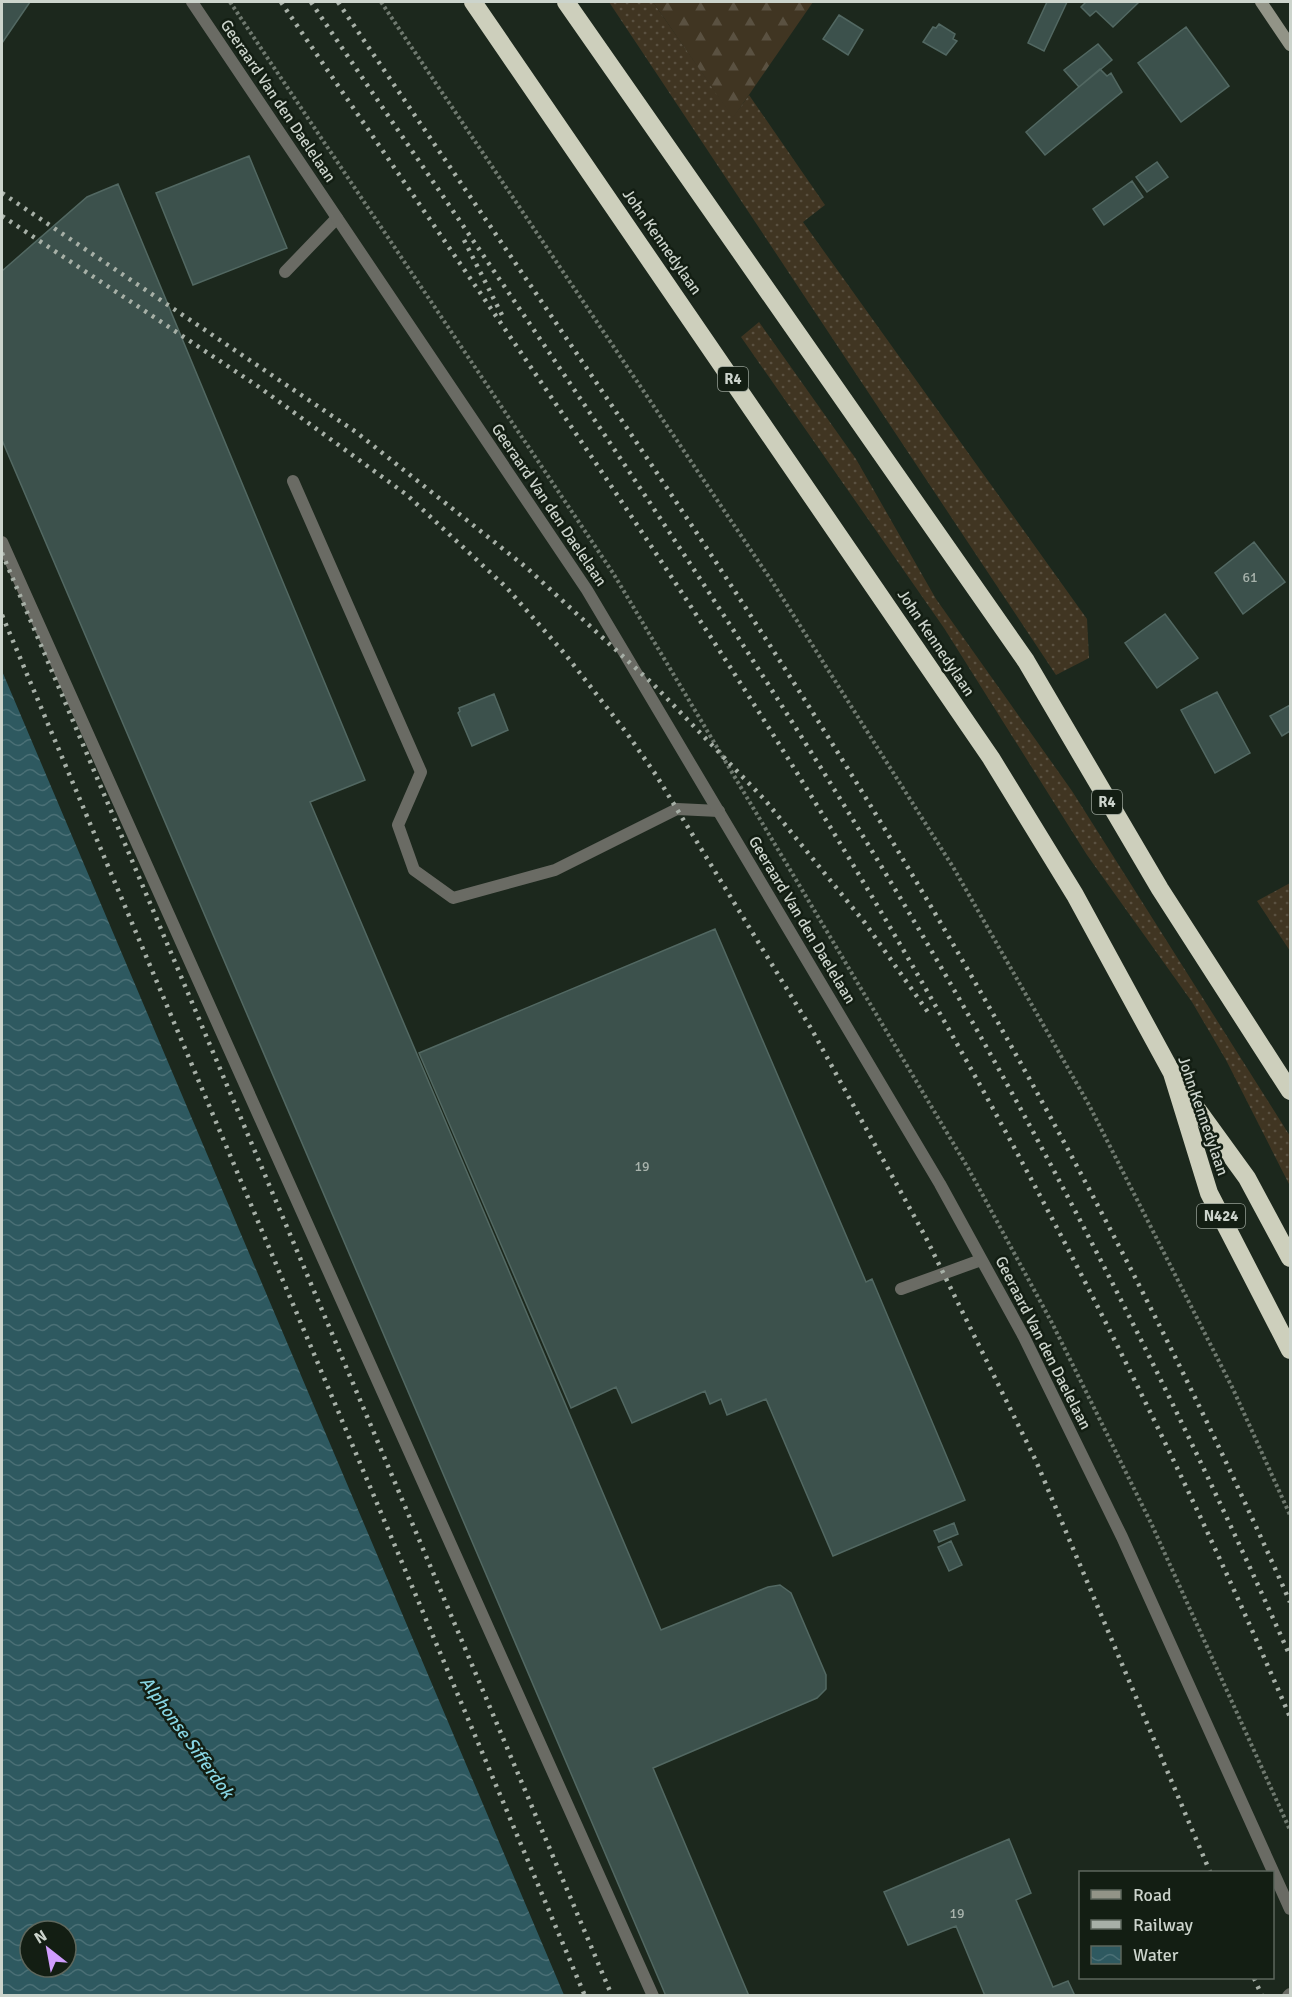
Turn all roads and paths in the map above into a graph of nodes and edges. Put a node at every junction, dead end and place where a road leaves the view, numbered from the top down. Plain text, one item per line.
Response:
1 (192, 2) edge
2 (381, 2) edge
3 (473, 2) edge
4 (566, 2) edge
5 (1261, 2) edge
6 (1290, 45) edge
7 (337, 218) junction
8 (285, 272) dead end
9 (293, 481) dead end
10 (2, 542) edge
11 (718, 812) junction
12 (1172, 1073) junction
13 (1290, 1091) edge
14 (1290, 1258) edge
15 (981, 1260) junction
16 (900, 1289) dead end
17 (1290, 1350) edge
18 (1290, 1515) edge
19 (1273, 1871) edge
20 (1274, 1874) edge
21 (1290, 1909) edge
22 (653, 1995) edge

1 - 7 street, Geeraard Van den Daelelaan
2 - 18 path
3 - 12 highway, John Kennedylaan / R4
4 - 13 highway, R4
5 - 6 street
7 - 8 street
7 - 11 street, Geeraard Van den Daelelaan
9 - 11 street
10 - 22 street
11 - 15 street, Geeraard Van den Daelelaan
12 - 14 highway, R4
12 - 17 highway, John Kennedylaan / N424
15 - 16 street
15 - 19 street, Geeraard Van den Daelelaan
20 - 21 street, Geeraard Van den Daelelaan

